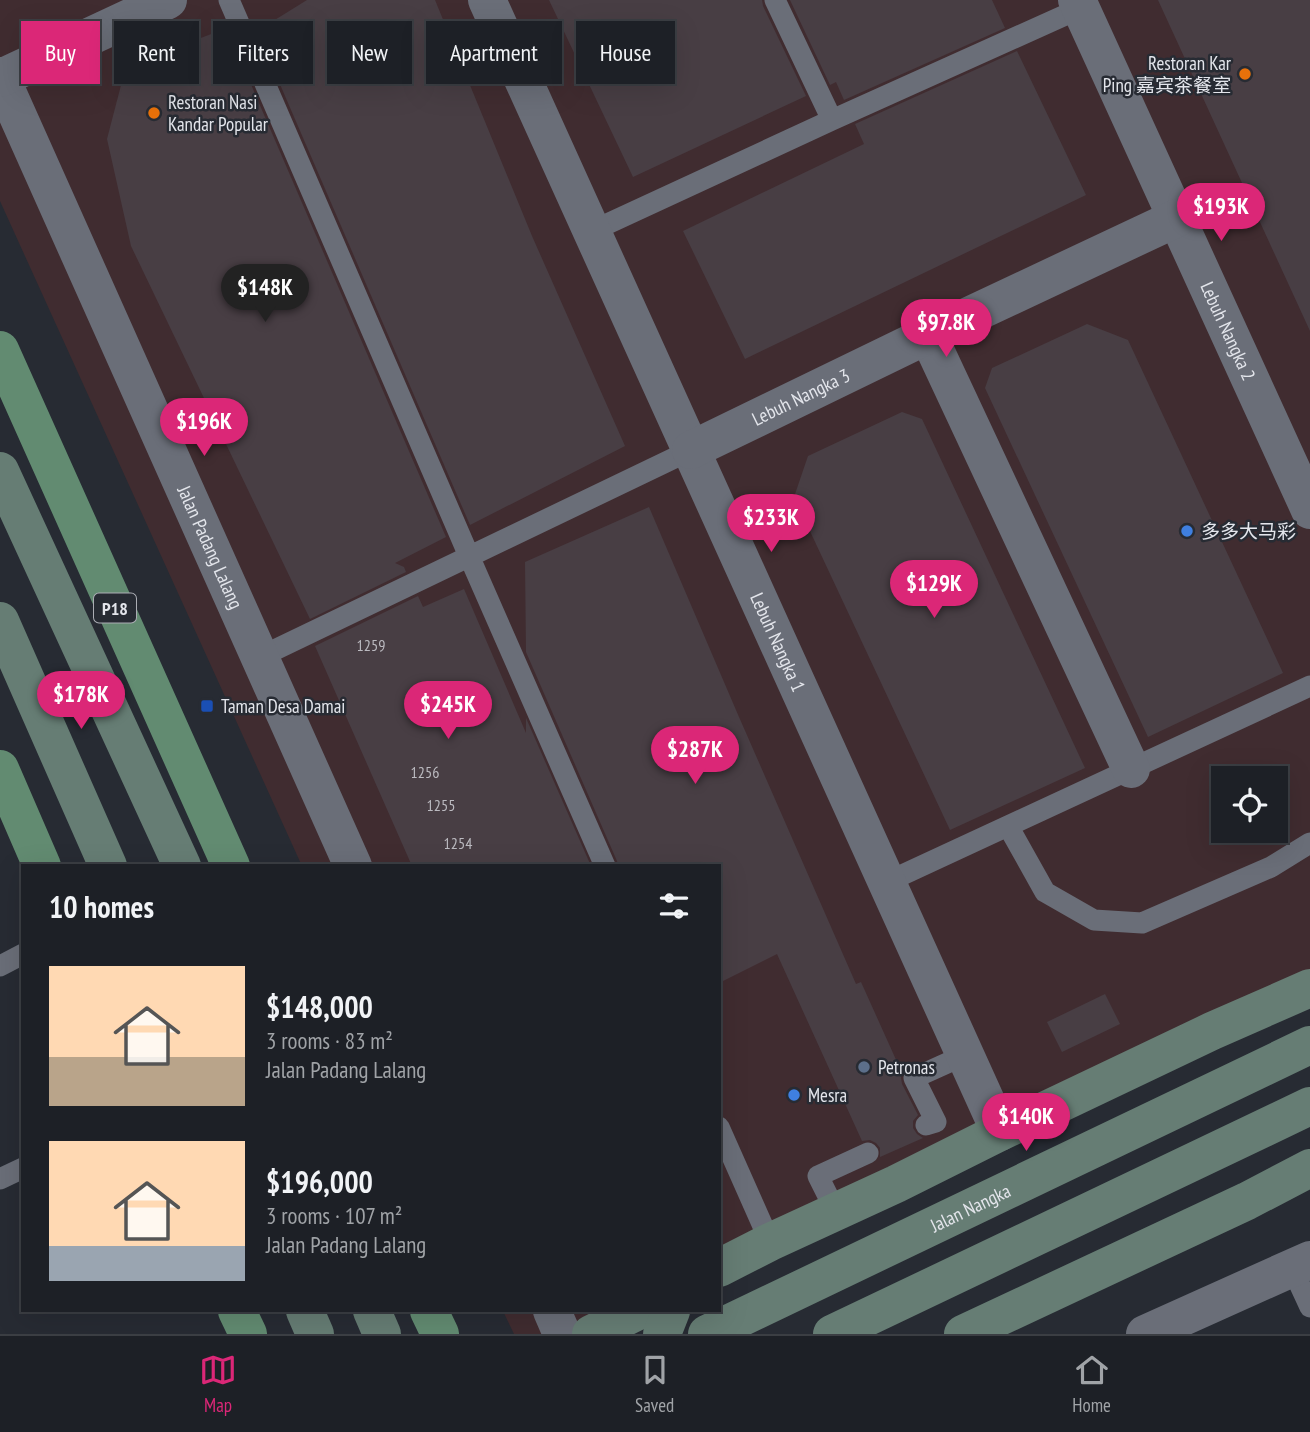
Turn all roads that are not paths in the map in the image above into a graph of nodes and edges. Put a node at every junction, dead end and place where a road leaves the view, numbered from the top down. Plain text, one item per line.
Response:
1 (168, 0) edge
2 (229, 0) edge
3 (487, 0) edge
4 (775, 0) edge
5 (1079, 4) edge
6 (1, 77) edge
7 (832, 120) junction
8 (1177, 218) junction
9 (592, 231) junction
10 (928, 335) junction
11 (0, 350) edge
12 (691, 450) junction
13 (0, 471) edge
14 (1310, 508) edge
15 (469, 556) junction
16 (0, 621) edge
17 (260, 657) junction
18 (1310, 686) edge
19 (0, 769) edge
20 (1131, 769) junction
21 (1008, 826) junction
22 (1310, 843) edge
23 (41, 864) edge
24 (107, 864) edge
25 (181, 864) edge
26 (230, 864) edge
27 (352, 864) edge
28 (604, 864) edge
29 (887, 882) junction
30 (21, 955) edge
31 (0, 967) edge
32 (1310, 988) edge
33 (1310, 1045) edge
34 (965, 1055) junction
35 (1310, 1107) edge
36 (926, 1125) dead end
37 (721, 1131) edge
38 (1000, 1132) junction
39 (868, 1153) dead end
40 (1310, 1168) edge
41 (21, 1169) edge
42 (0, 1179) edge
43 (836, 1212) junction
44 (770, 1242) junction
45 (1301, 1264) edge
46 (721, 1267) edge
47 (1310, 1307) edge
48 (237, 1312) edge
49 (305, 1312) edge
50 (372, 1312) edge
51 (429, 1312) edge
52 (552, 1312) edge
53 (636, 1312) edge
54 (671, 1312) edge
55 (248, 1334) edge
56 (315, 1334) edge
57 (382, 1334) edge
58 (440, 1334) edge
59 (562, 1334) edge
60 (591, 1334) edge
61 (662, 1334) edge
62 (707, 1334) edge
63 (832, 1334) edge
64 (963, 1334) edge
65 (1144, 1334) edge

1 - 6 street
2 - 15 lane
3 - 9 street, Lebuh Nangka 1
4 - 7 lane
5 - 7 lane
5 - 8 street, Lebuh Nangka 2
6 - 17 street, Jalan Padang Lalang
7 - 9 lane
8 - 10 street, Lebuh Nangka 3
8 - 14 street, Lebuh Nangka 2
9 - 12 street, Lebuh Nangka 1
10 - 12 street, Lebuh Nangka 3
10 - 20 street
11 - 26 main road, P18
12 - 15 lane
12 - 29 street, Lebuh Nangka 1
13 - 25 street
15 - 17 lane
15 - 28 lane
16 - 24 street
17 - 27 street, Jalan Padang Lalang
18 - 20 lane
19 - 23 main road
20 - 21 lane
21 - 22 lane
21 - 29 lane
29 - 34 street, Lebuh Nangka 1
30 - 31 lane
32 - 38 street
33 - 62 street, Jalan Nangka
34 - 36 lane
34 - 38 street, Lebuh Nangka 1
35 - 63 street
37 - 44 lane
38 - 43 street
39 - 43 lane
40 - 64 street
41 - 42 lane
43 - 44 street
44 - 46 street
45 - 47 lane
45 - 65 street
48 - 55 main road
49 - 56 street
50 - 57 street
51 - 58 main road
52 - 59 street
53 - 60 street
54 - 61 street

